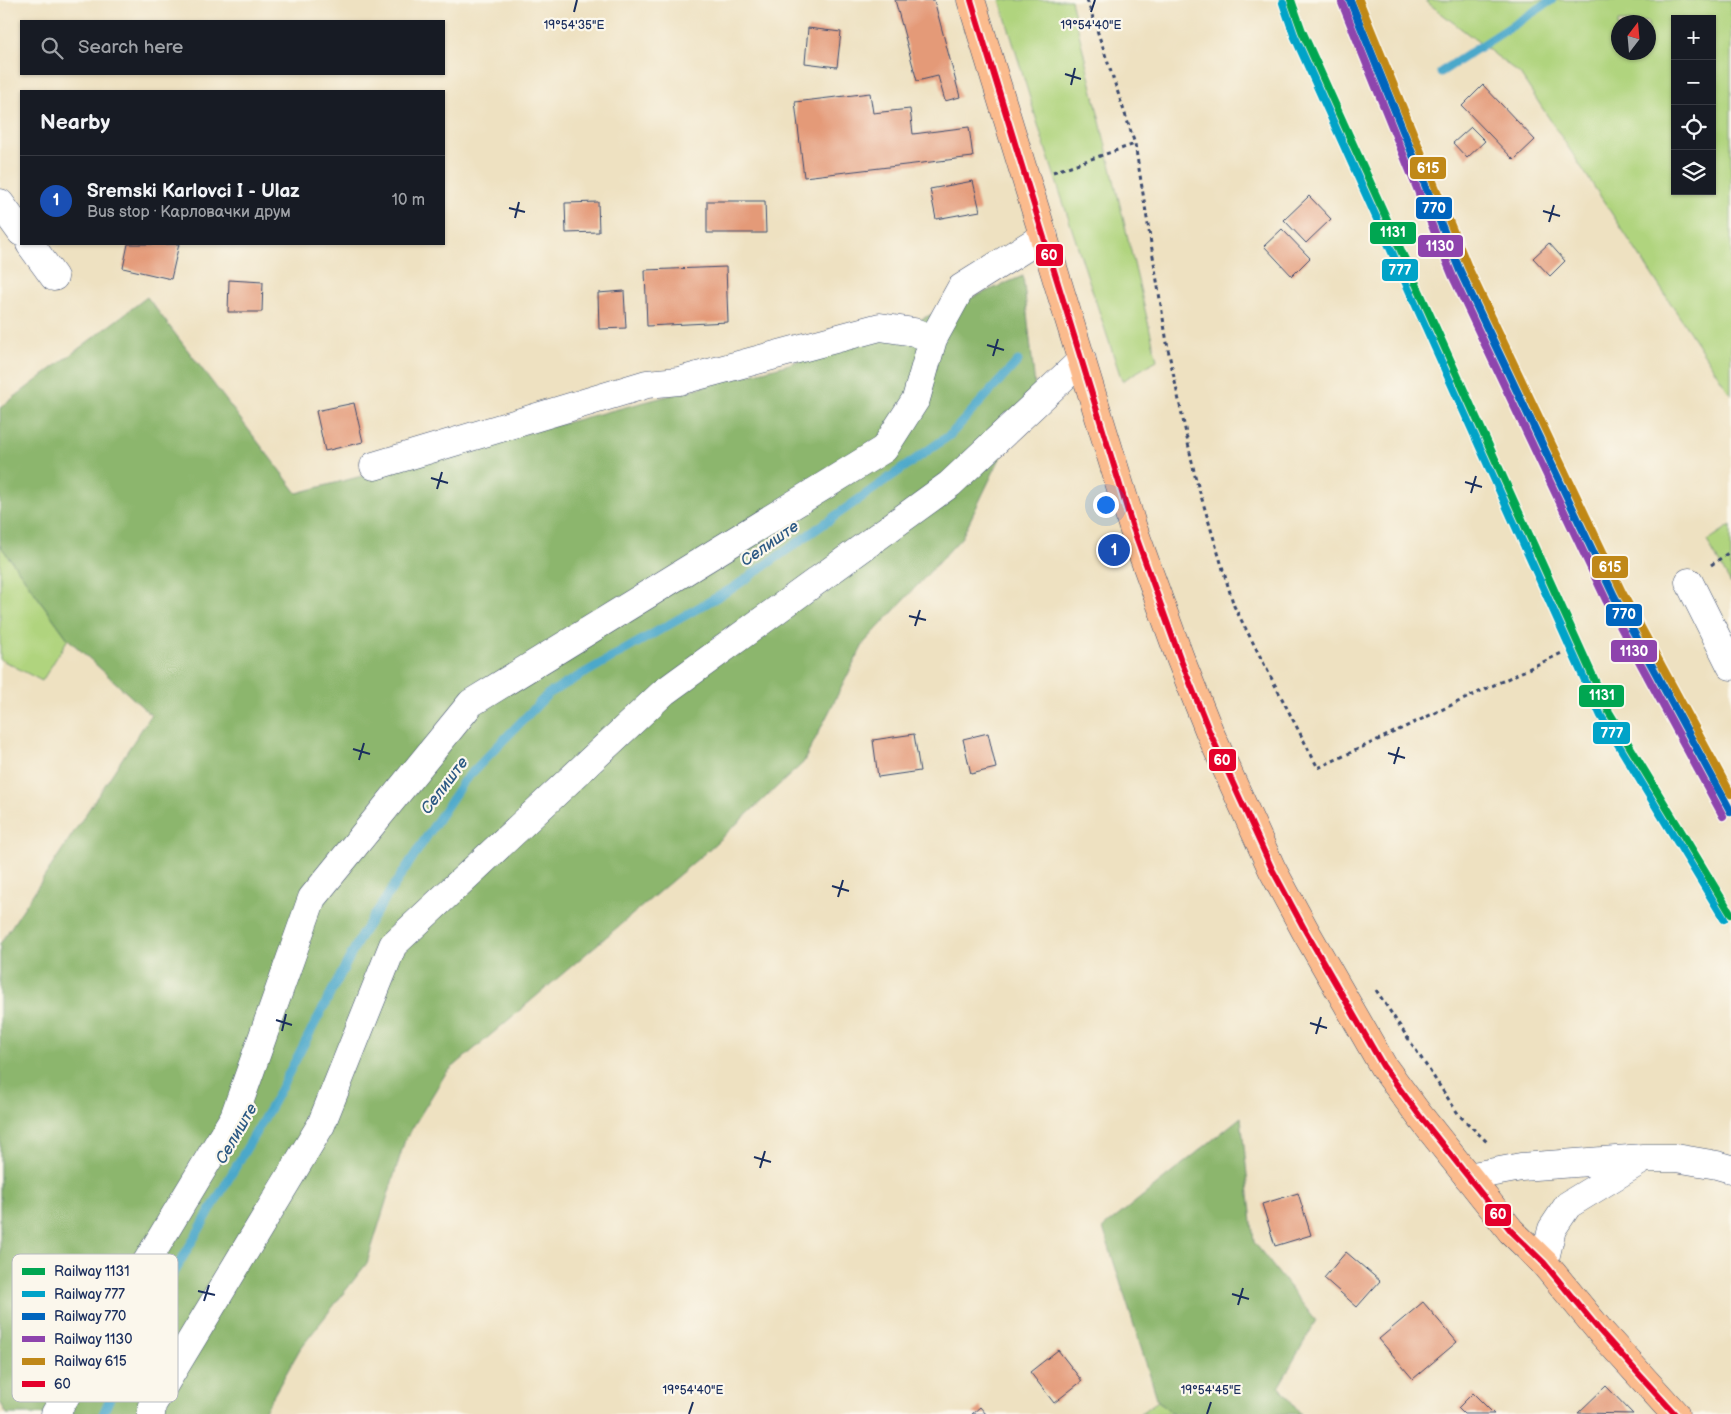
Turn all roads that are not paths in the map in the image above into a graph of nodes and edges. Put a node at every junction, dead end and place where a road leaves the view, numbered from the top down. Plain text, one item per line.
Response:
1 (971, 0) edge
2 (0, 202) edge
3 (20, 231) edge
4 (1044, 236) junction
5 (31, 245) edge
6 (54, 277) dead end
7 (933, 339) junction
8 (1082, 360) junction
9 (374, 466) dead end
10 (1689, 582) dead end
11 (1731, 666) edge
12 (1643, 1158) junction
13 (1731, 1169) edge
14 (1468, 1177) junction
15 (151, 1254) edge
16 (1544, 1264) junction
17 (178, 1362) edge
18 (62, 1402) edge
19 (154, 1402) edge
20 (55, 1414) edge
21 (151, 1414) edge
22 (1675, 1414) edge

1 - 4 main road
2 - 3 street
4 - 7 street
4 - 8 main road
5 - 6 street
7 - 9 street
7 - 15 street
8 - 14 main road
8 - 17 street
10 - 11 street
12 - 13 street
12 - 14 street
12 - 16 street
14 - 16 main road
16 - 22 main road
18 - 20 street
19 - 21 street

